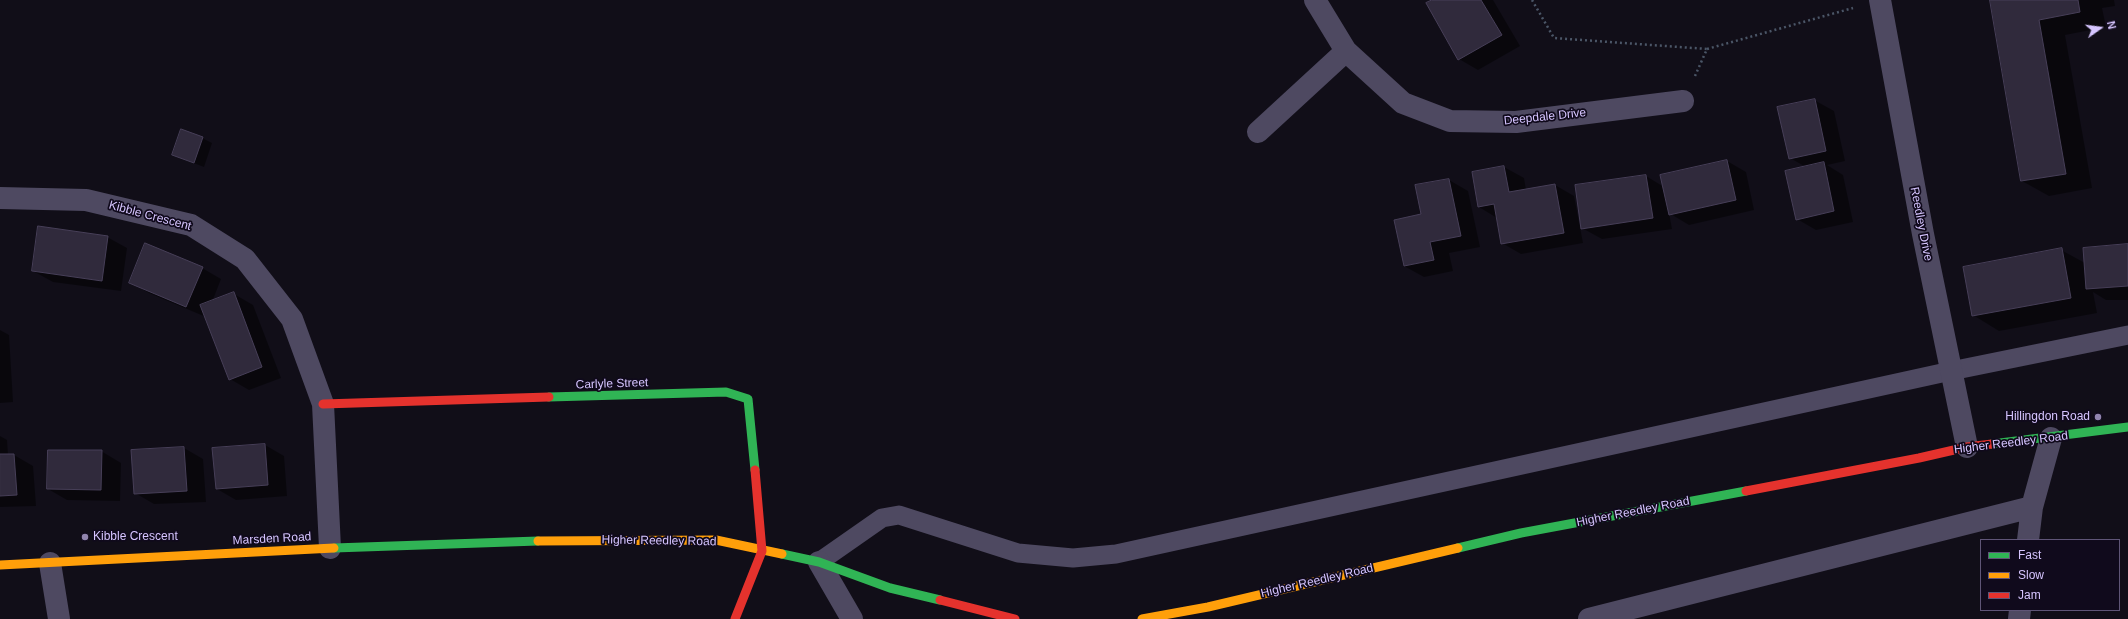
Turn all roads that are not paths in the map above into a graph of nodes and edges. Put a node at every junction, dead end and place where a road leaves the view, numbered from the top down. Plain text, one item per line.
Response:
1 (1314, 0) edge
2 (1880, 0) edge
3 (1346, 51) junction
4 (1683, 101) road end
5 (1258, 132) dead end
6 (0, 198) edge
7 (2128, 335) edge
8 (1951, 370) junction
9 (322, 404) junction
10 (2128, 427) edge
11 (2051, 438) junction
12 (1967, 447) junction
13 (2032, 507) junction
14 (2028, 539) edge
15 (545, 540) joint
16 (330, 548) junction
17 (762, 551) junction
18 (819, 562) junction
19 (50, 563) junction
20 (0, 566) edge
21 (59, 619) edge
22 (735, 619) edge
23 (852, 619) edge
24 (1015, 619) edge
25 (1142, 619) edge
26 (1589, 619) edge

1 - 3 street, Deepdale Drive
2 - 8 street, Reedley Drive
3 - 4 street, Deepdale Drive
3 - 5 street
6 - 9 street, Kibble Crescent
7 - 8 lane
8 - 12 street, Reedley Drive
8 - 18 lane
9 - 16 street, Kibble Crescent
9 - 17 street, Carlyle Street
10 - 11 street, Higher Reedley Road
11 - 12 street, Higher Reedley Road
11 - 13 street
12 - 25 street, Higher Reedley Road
13 - 14 street
13 - 26 street
15 - 16 street, Marsden Road
15 - 17 street, Higher Reedley Road
16 - 19 street, Marsden Road
17 - 18 street, Higher Reedley Road
17 - 22 street
18 - 23 street
18 - 24 street, Higher Reedley Road
19 - 20 street, Marsden Road
19 - 21 street

